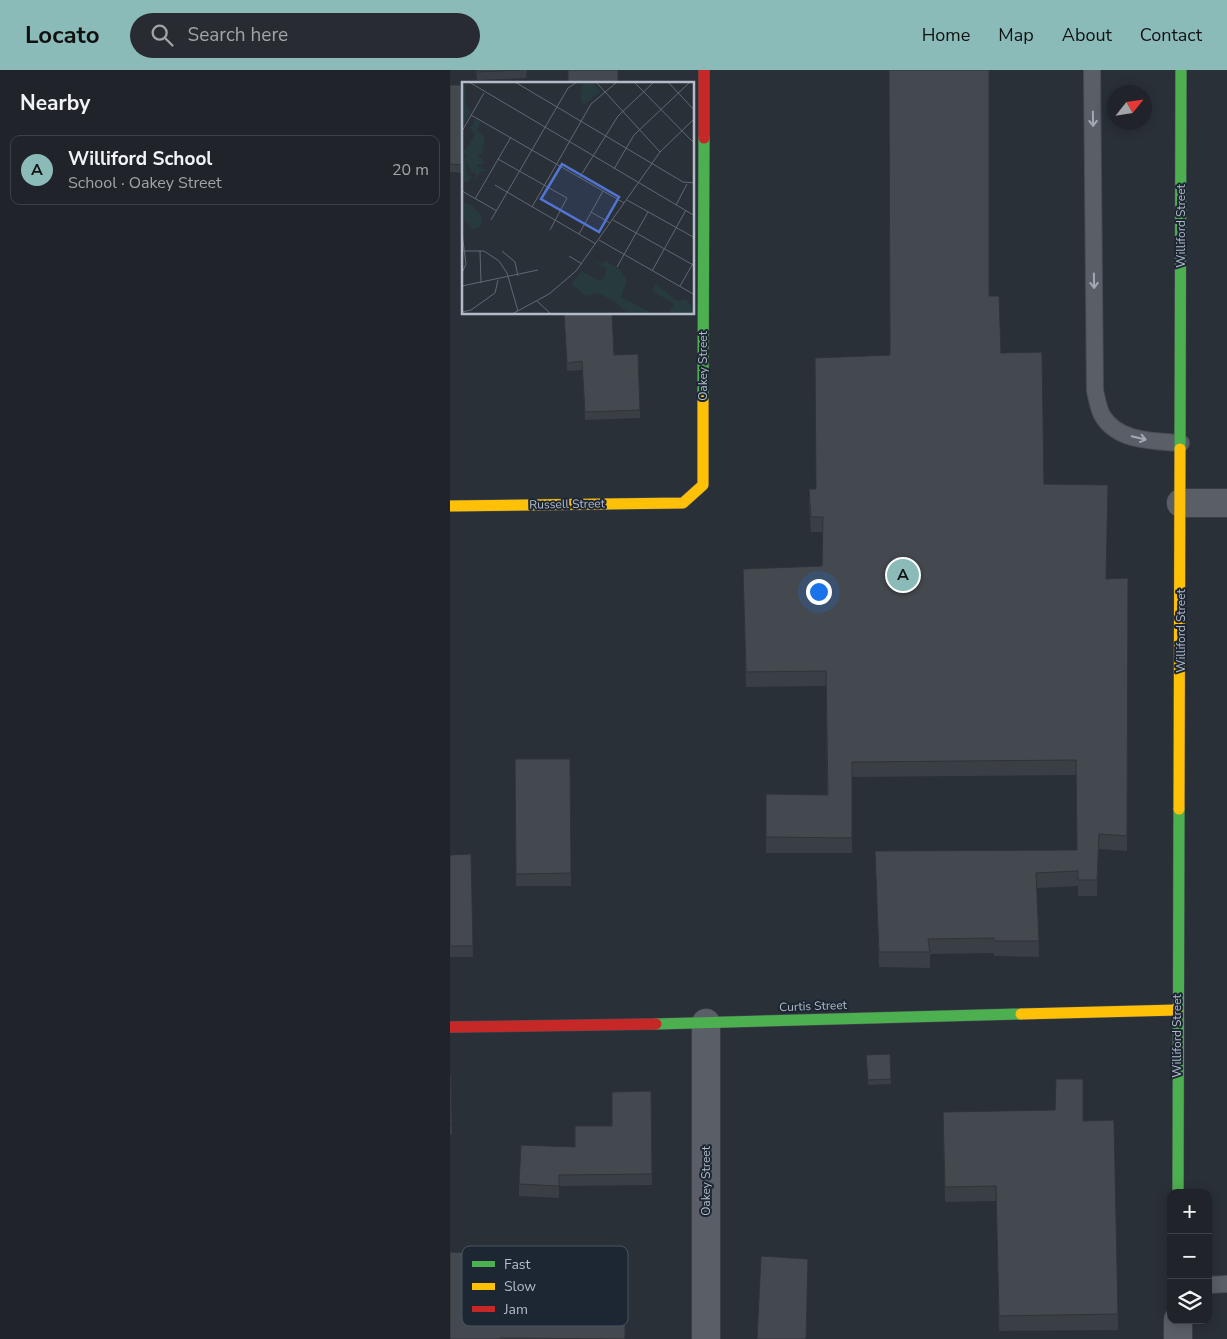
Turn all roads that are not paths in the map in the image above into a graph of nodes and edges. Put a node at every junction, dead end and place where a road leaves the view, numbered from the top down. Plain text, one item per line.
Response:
1 (704, 70) edge
2 (1092, 70) edge
3 (1182, 70) edge
4 (1181, 443) junction
5 (683, 503) joint
6 (1181, 503) junction
7 (1227, 503) edge
8 (450, 506) edge
9 (1177, 1010) junction
10 (706, 1022) junction
11 (450, 1026) edge
12 (1178, 1189) edge
13 (1227, 1284) edge
14 (1212, 1285) edge
15 (1178, 1324) edge
16 (706, 1339) edge
17 (1178, 1339) edge

1 - 5 street, Oakey Street
2 -> 4 lane
3 - 4 street, Williford Street
4 - 6 street, Williford Street
5 - 8 street, Russell Street
6 - 7 street
6 - 9 street, Williford Street
9 - 10 street, Curtis Street
9 - 12 street, Williford Street
10 - 11 street, Curtis Street
10 - 16 street, Oakey Street
13 - 14 lane
15 - 17 street

